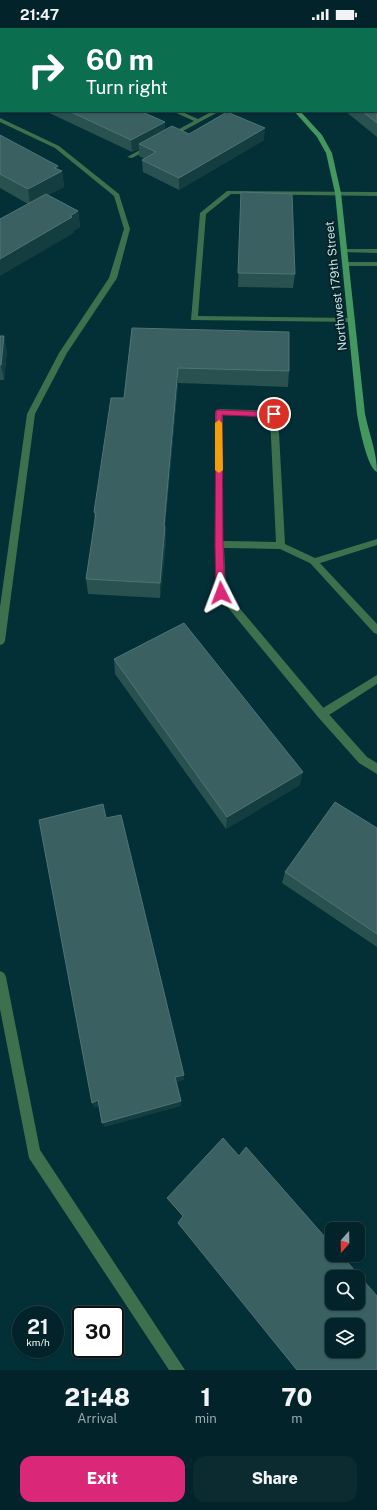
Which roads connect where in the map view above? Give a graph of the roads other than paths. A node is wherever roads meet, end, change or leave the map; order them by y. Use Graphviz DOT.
graph roads {
  1 [pos="177,112"];
  2 [pos="214,112"];
  3 [pos="298,112"];
  4 [pos="0,120"];
  5 [pos="199,121"];
  6 [pos="164,139"];
  7 [pos="157,142"];
  8 [pos="130,157"];
  9 [pos="338,193"];
  10 [pos="377,194"];
  11 [pos="344,251"];
  12 [pos="377,251"];
  13 [pos="345,264"];
  14 [pos="377,264"];
  15 [pos="351,320"];
  16 [pos="377,469"];
  17 [pos="377,542"];
  18 [pos="219,544"];
  19 [pos="281,546"];
  20 [pos="314,562"];
  21 [pos="377,630"];
  22 [pos="0,642"];
  23 [pos="377,680"];
  24 [pos="322,714"];
  25 [pos="377,768"];
  26 [pos="0,977"];
  27 [pos="178,1370"];
  1 -- 5 [label="street"];
  2 -- 5 [label="street"];
  3 -- 9 [label="street, Northwest 179th Street"];
  4 -- 22 [label="street"];
  5 -- 6 [label="street"];
  7 -- 8 [label="street"];
  9 -- 10 [label="street"];
  9 -- 11 [label="street, Northwest 179th Street"];
  9 -- 15 [label="street"];
  11 -- 12 [label="street"];
  11 -- 13 [label="street, Northwest 179th Street"];
  13 -- 14 [label="street"];
  13 -- 15 [label="street, Northwest 179th Street"];
  15 -- 16 [label="street, Northwest 179th Street"];
  17 -- 20 [label="street"];
  18 -- 19 [label="street"];
  18 -- 19 [label="street"];
  18 -- 24 [label="street"];
  19 -- 20 [label="street"];
  20 -- 21 [label="street"];
  23 -- 24 [label="street"];
  24 -- 25 [label="street"];
  26 -- 27 [label="street"];
}
